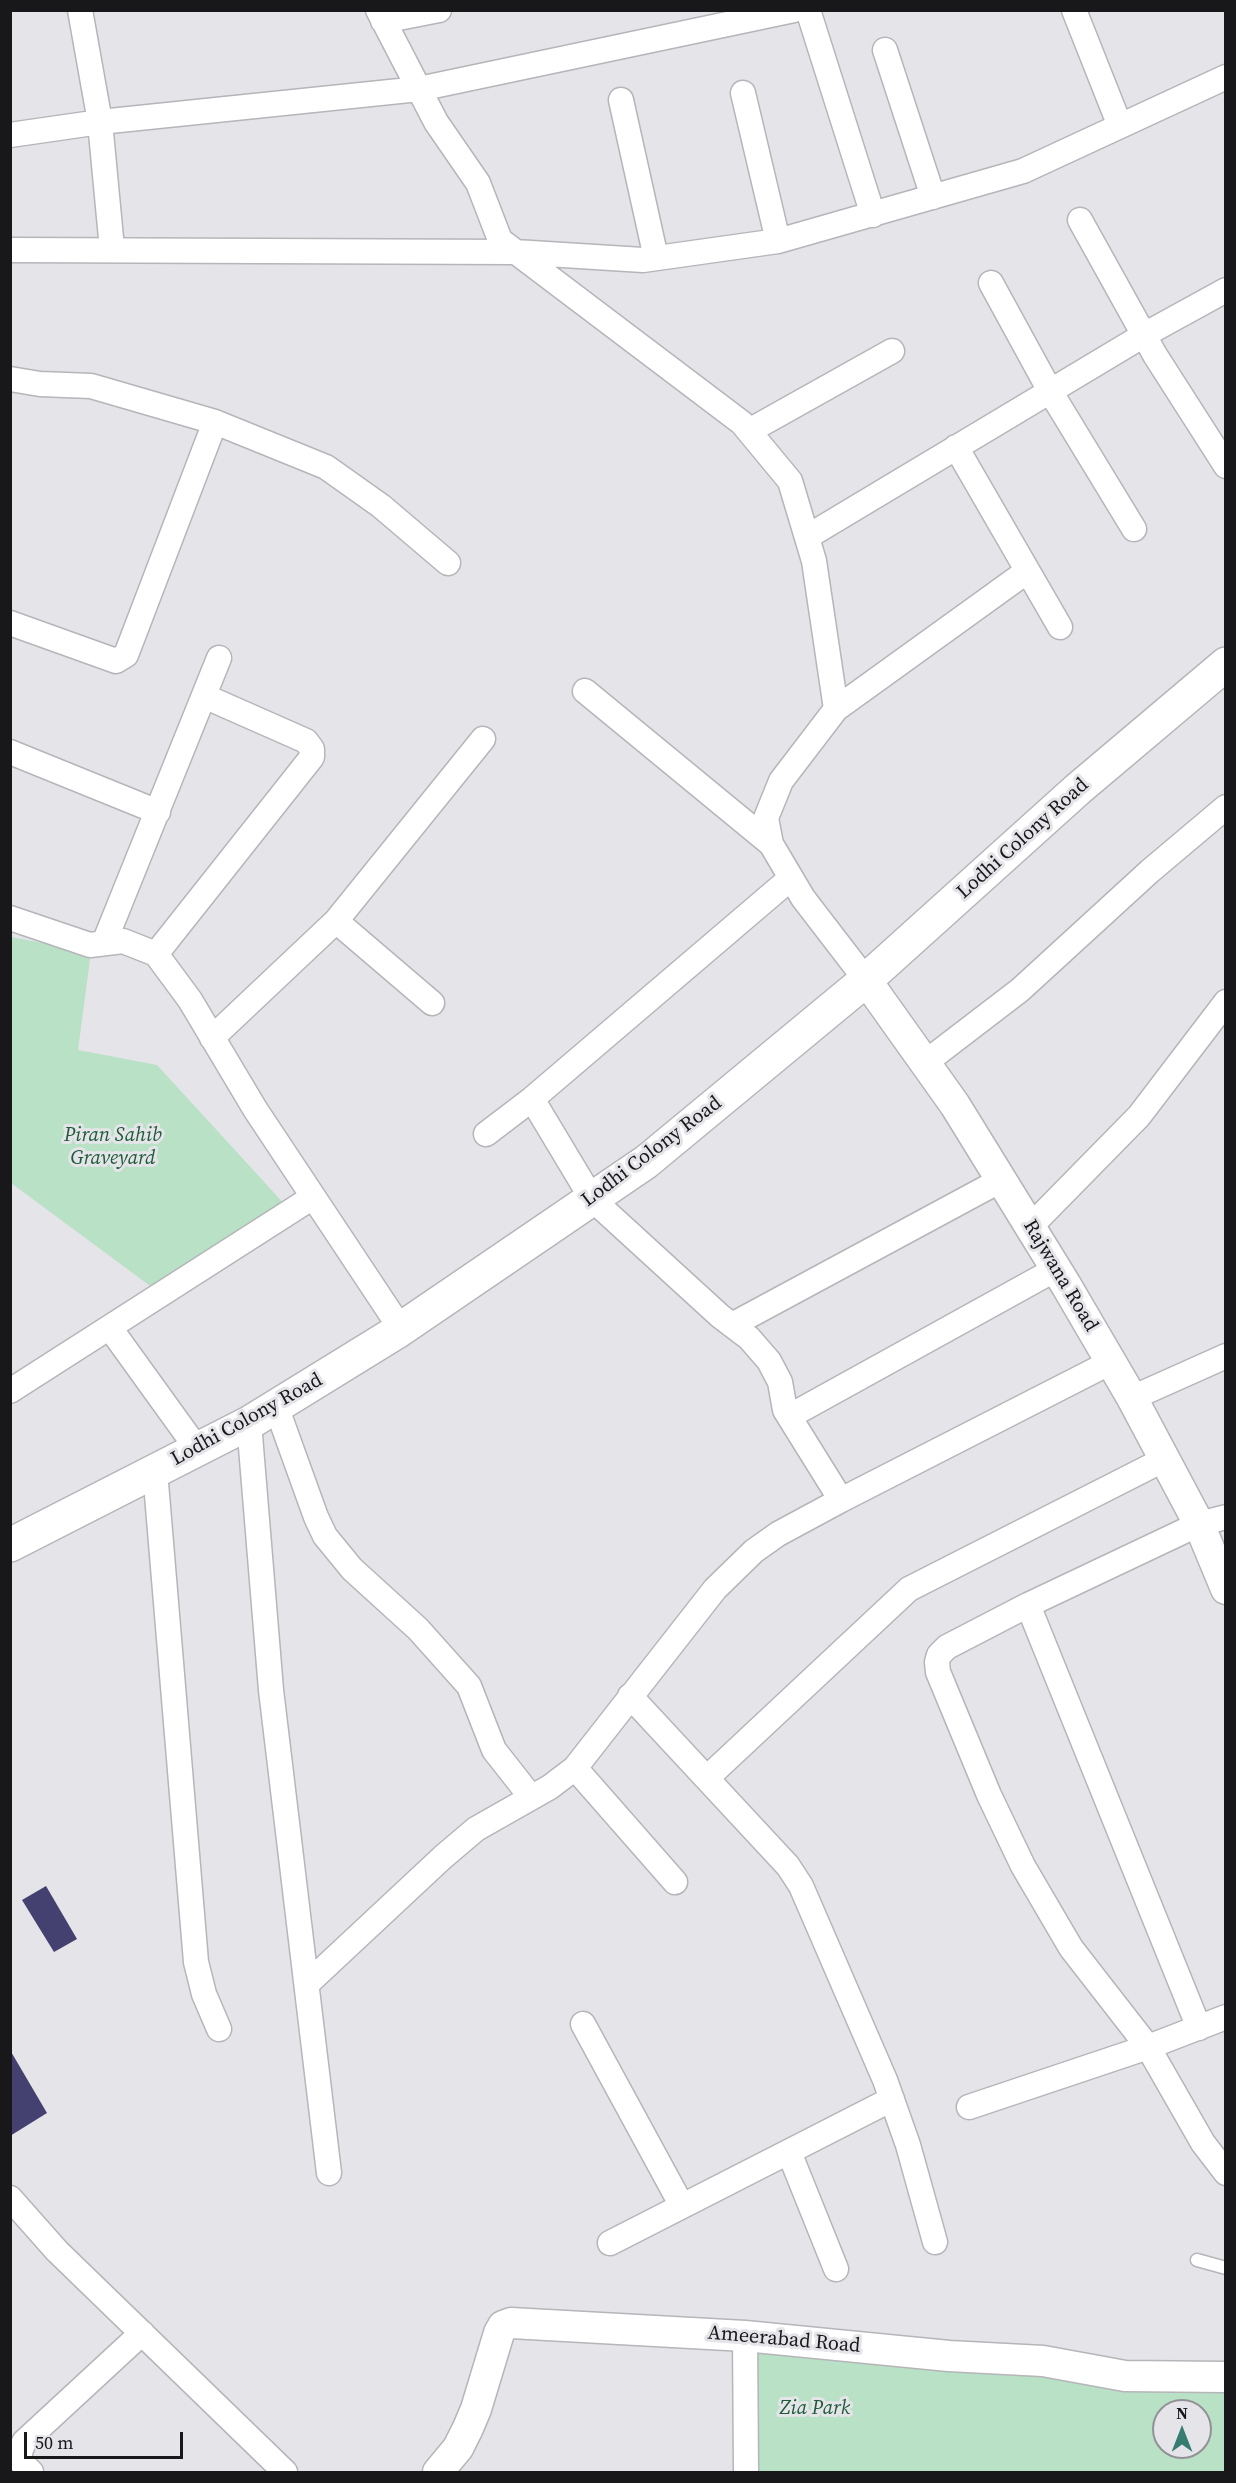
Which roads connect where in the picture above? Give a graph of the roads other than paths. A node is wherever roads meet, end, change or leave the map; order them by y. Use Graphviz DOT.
graph roads {
  1 [pos="80,10"];
  2 [pos="439,10"];
  3 [pos="794,10"];
  4 [pos="808,10"];
  5 [pos="1074,10"];
  6 [pos="381,16"];
  7 [pos="885,50"];
  8 [pos="1226,77"];
  9 [pos="418,90"];
  10 [pos="743,93"];
  11 [pos="621,100"];
  12 [pos="100,122"];
  13 [pos="1120,126"];
  14 [pos="10,135"];
  15 [pos="933,197"];
  16 [pos="873,215"];
  17 [pos="1080,220"];
  18 [pos="778,241"];
  19 [pos="112,249"];
  20 [pos="10,250"];
  21 [pos="515,252"];
  22 [pos="656,258"];
  23 [pos="991,283"];
  24 [pos="1226,290"];
  25 [pos="1144,334"];
  26 [pos="892,351"];
  27 [pos="10,379"];
  28 [pos="1050,391"];
  29 [pos="215,422"];
  30 [pos="749,431"];
  31 [pos="956,447"];
  32 [pos="1226,466"];
  33 [pos="1134,529"];
  34 [pos="807,537"];
  35 [pos="448,563"];
  36 [pos="1026,572"];
  37 [pos="10,623"];
  38 [pos="1060,627"];
  39 [pos="219,658"];
  40 [pos="1222,675"];
  41 [pos="585,691"];
  42 [pos="204,696"];
  43 [pos="836,710"];
  44 [pos="483,739"];
  45 [pos="10,752"];
  46 [pos="1226,807"];
  47 [pos="158,812"];
  48 [pos="771,844"];
  49 [pos="791,878"];
  50 [pos="10,918"];
  51 [pos="336,921"];
  52 [pos="104,943"];
  53 [pos="156,954"];
  54 [pos="866,980"];
  55 [pos="1226,1002"];
  56 [pos="432,1003"];
  57 [pos="212,1038"];
  58 [pos="926,1062"];
  59 [pos="532,1099"];
  60 [pos="486,1134"];
  61 [pos="1001,1180"];
  62 [pos="313,1197"];
  63 [pos="592,1199"];
  64 [pos="1030,1227"];
  65 [pos="1056,1269"];
  66 [pos="732,1325"];
  67 [pos="110,1328"];
  68 [pos="401,1329"];
  69 [pos="1226,1356"];
  70 [pos="1111,1362"];
  71 [pos="14,1383"];
  72 [pos="1132,1398"];
  73 [pos="276,1406"];
  74 [pos="790,1416"];
  75 [pos="249,1423"];
  76 [pos="198,1450"];
  77 [pos="1165,1459"];
  78 [pos="155,1471"];
  79 [pos="841,1500"];
  80 [pos="1212,1520"];
  81 [pos="10,1545"];
  82 [pos="1226,1589"];
  83 [pos="1028,1605"];
  84 [pos="630,1696"];
  85 [pos="575,1768"];
  86 [pos="708,1777"];
  87 [pos="531,1797"];
  88 [pos="675,1882"];
  89 [pos="307,1984"];
  90 [pos="1226,2018"];
  91 [pos="583,2024"];
  92 [pos="1199,2028"];
  93 [pos="219,2030"];
  94 [pos="1149,2047"];
  95 [pos="892,2099"];
  96 [pos="969,2107"];
  97 [pos="789,2152"];
  98 [pos="329,2173"];
  99 [pos="1226,2173"];
  100 [pos="682,2206"];
  101 [pos="14,2208"];
  102 [pos="935,2242"];
  103 [pos="610,2243"];
  104 [pos="1197,2260"];
  105 [pos="1226,2268"];
  106 [pos="836,2269"];
  107 [pos="142,2333"];
  108 [pos="745,2336"];
  109 [pos="1226,2376"];
  110 [pos="31,2472"];
  111 [pos="285,2472"];
  112 [pos="438,2472"];
  113 [pos="746,2472"];
  1 -- 12 [label="street"];
  2 -- 6 [label="street"];
  3 -- 9 [label="street"];
  4 -- 16 [label="street"];
  5 -- 13 [label="street"];
  6 -- 9 [label="street"];
  7 -- 15 [label="street"];
  8 -- 13 [label="street"];
  9 -- 12 [label="street"];
  9 -- 21 [label="street"];
  10 -- 18 [label="street"];
  11 -- 22 [label="street"];
  12 -- 14 [label="street"];
  12 -- 19 [label="street"];
  13 -- 15 [label="street"];
  15 -- 16 [label="street"];
  16 -- 18 [label="street"];
  17 -- 25 [label="street"];
  18 -- 22 [label="street"];
  19 -- 20 [label="street"];
  19 -- 21 [label="street"];
  21 -- 22 [label="street"];
  21 -- 30 [label="street"];
  23 -- 28 [label="street"];
  24 -- 25 [label="street"];
  25 -- 28 [label="street"];
  25 -- 32 [label="street"];
  26 -- 30 [label="street"];
  27 -- 29 [label="street"];
  28 -- 31 [label="street"];
  28 -- 33 [label="street"];
  29 -- 35 [label="street"];
  29 -- 37 [label="street"];
  30 -- 34 [label="street"];
  31 -- 34 [label="street"];
  31 -- 36 [label="street"];
  34 -- 43 [label="street"];
  36 -- 38 [label="street"];
  36 -- 43 [label="street"];
  39 -- 42 [label="street"];
  40 -- 54 [label="main road, Lodhi Colony Road"];
  41 -- 48 [label="street"];
  42 -- 47 [label="street"];
  42 -- 53 [label="street"];
  43 -- 48 [label="street"];
  44 -- 51 [label="street"];
  45 -- 47 [label="street"];
  46 -- 58 [label="street"];
  47 -- 52 [label="street"];
  48 -- 49 [label="street"];
  49 -- 54 [label="street"];
  49 -- 59 [label="street"];
  50 -- 52 [label="street"];
  51 -- 56 [label="street"];
  51 -- 57 [label="street"];
  52 -- 53 [label="street"];
  53 -- 57 [label="street"];
  54 -- 58 [label="street, Rajwana Road"];
  54 -- 63 [label="main road, Lodhi Colony Road"];
  55 -- 64 [label="street"];
  57 -- 62 [label="street"];
  58 -- 61 [label="street, Rajwana Road"];
  59 -- 60 [label="street"];
  59 -- 63 [label="street"];
  61 -- 64 [label="street, Rajwana Road"];
  61 -- 66 [label="street"];
  62 -- 67 [label="street"];
  62 -- 68 [label="street"];
  63 -- 66 [label="street"];
  63 -- 68 [label="main road, Lodhi Colony Road"];
  64 -- 65 [label="street, Rajwana Road"];
  65 -- 70 [label="street, Rajwana Road"];
  65 -- 74 [label="street"];
  66 -- 74 [label="street"];
  67 -- 71 [label="street"];
  67 -- 76 [label="street"];
  68 -- 73 [label="main road, Lodhi Colony Road"];
  69 -- 72 [label="street"];
  70 -- 72 [label="street, Rajwana Road"];
  70 -- 79 [label="street"];
  72 -- 77 [label="street, Rajwana Road"];
  73 -- 75 [label="main road, Lodhi Colony Road"];
  73 -- 87 [label="street"];
  74 -- 79 [label="street"];
  75 -- 76 [label="main road, Lodhi Colony Road"];
  75 -- 89 [label="street"];
  76 -- 78 [label="main road, Lodhi Colony Road"];
  77 -- 80 [label="street, Rajwana Road"];
  77 -- 86 [label="street"];
  78 -- 81 [label="main road, Lodhi Colony Road"];
  78 -- 93 [label="street"];
  79 -- 84 [label="street"];
  80 -- 82 [label="street, Rajwana Road"];
  80 -- 83 [label="street"];
  83 -- 92 [label="street"];
  83 -- 94 [label="street"];
  84 -- 85 [label="street"];
  84 -- 86 [label="street"];
  85 -- 87 [label="street"];
  85 -- 88 [label="street"];
  86 -- 95 [label="street"];
  87 -- 89 [label="street"];
  89 -- 98 [label="street"];
  90 -- 92 [label="street"];
  91 -- 100 [label="street"];
  92 -- 94 [label="street"];
  94 -- 96 [label="street"];
  94 -- 99 [label="street"];
  95 -- 97 [label="street"];
  95 -- 102 [label="street"];
  97 -- 100 [label="street"];
  97 -- 106 [label="street"];
  100 -- 103 [label="street"];
  101 -- 107 [label="street"];
  104 -- 105 [label="lane"];
  107 -- 110 [label="street"];
  107 -- 111 [label="street"];
  108 -- 109 [label="street, Ameerabad Road"];
  108 -- 112 [label="street, Ameerabad Road"];
  108 -- 113 [label="street"];
}
